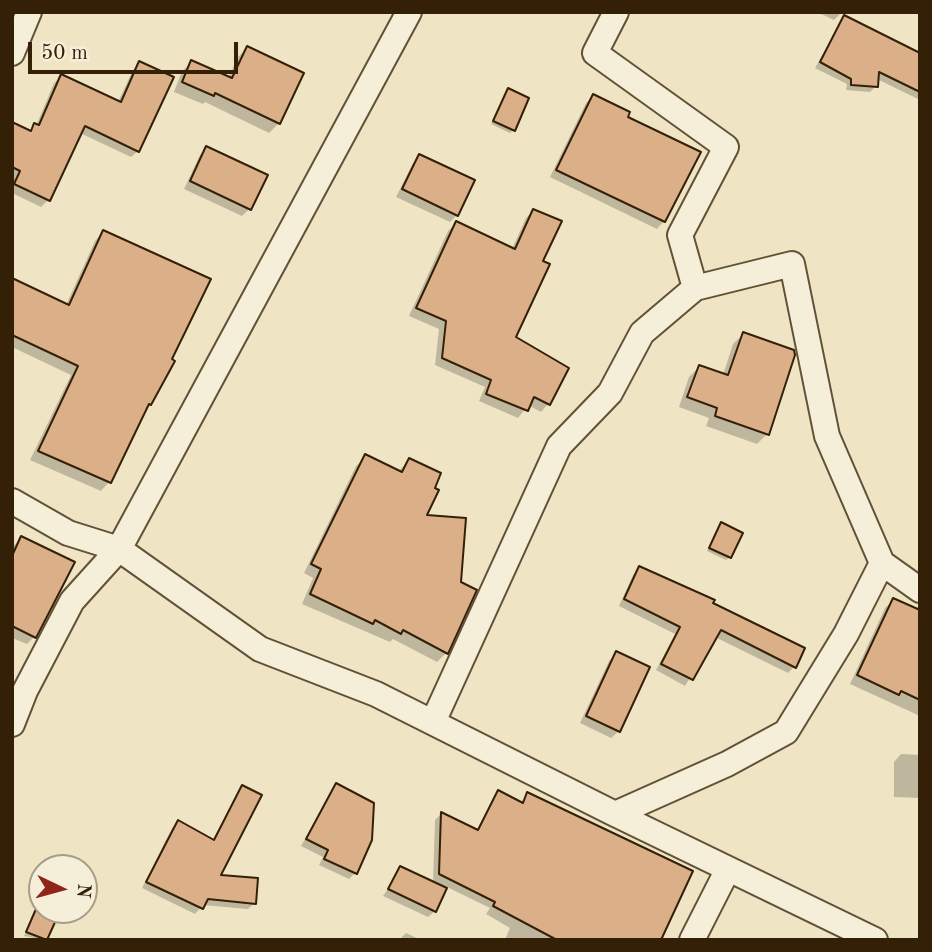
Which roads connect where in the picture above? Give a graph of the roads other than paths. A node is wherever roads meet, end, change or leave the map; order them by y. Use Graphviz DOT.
graph roads {
  1 [pos="29,12"];
  2 [pos="409,12"];
  3 [pos="616,12"];
  4 [pos="12,53"];
  5 [pos="695,288"];
  6 [pos="12,501"];
  7 [pos="119,549"];
  8 [pos="883,563"];
  9 [pos="920,590"];
  10 [pos="433,722"];
  11 [pos="12,724"];
  12 [pos="615,814"];
  13 [pos="727,871"];
  14 [pos="692,940"];
  15 [pos="875,940"];
  1 -- 4 [label="street"];
  2 -- 7 [label="street"];
  3 -- 5 [label="street"];
  5 -- 8 [label="street"];
  5 -- 10 [label="street"];
  6 -- 7 [label="street"];
  7 -- 10 [label="street"];
  7 -- 11 [label="street"];
  8 -- 9 [label="street"];
  8 -- 12 [label="street"];
  10 -- 12 [label="street"];
  12 -- 13 [label="street"];
  13 -- 14 [label="street"];
  13 -- 15 [label="street"];
}
